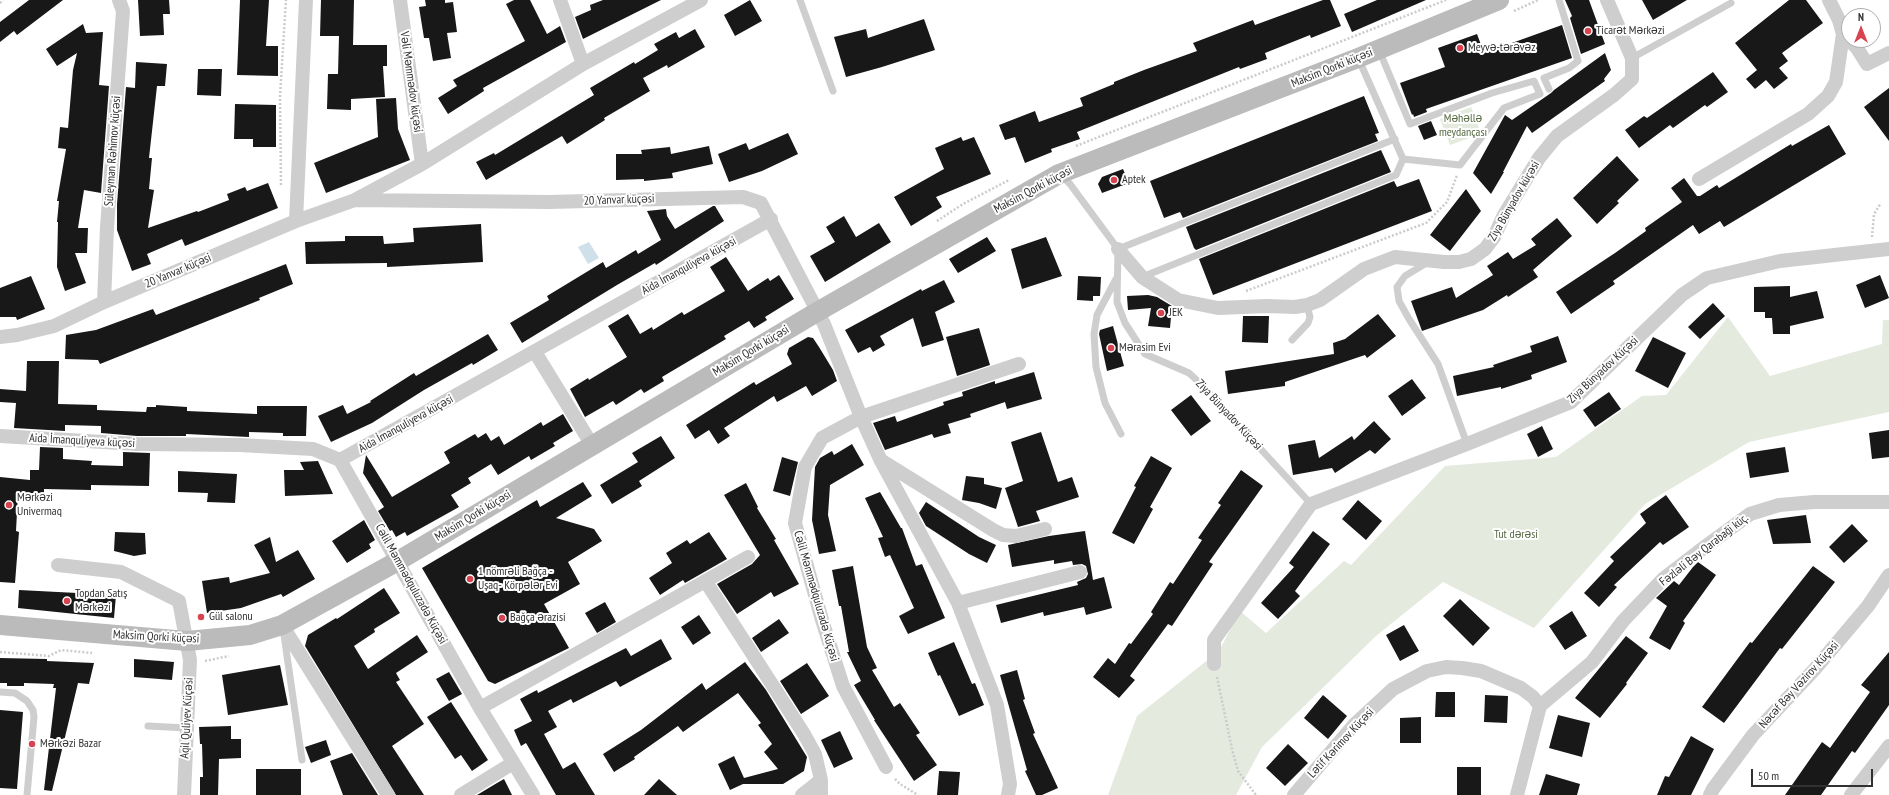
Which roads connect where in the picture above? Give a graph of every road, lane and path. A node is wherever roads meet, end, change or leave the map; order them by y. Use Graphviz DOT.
graph roads {
  1 [pos="3,0"];
  2 [pos="119,0"];
  3 [pos="286,0"];
  4 [pos="306,0"];
  5 [pos="400,0"];
  6 [pos="560,0"];
  7 [pos="701,0"];
  8 [pos="800,0"];
  9 [pos="1499,0"];
  10 [pos="1559,0"];
  11 [pos="1607,0"];
  12 [pos="1829,0"];
  13 [pos="0,2"];
  14 [pos="1731,3"];
  15 [pos="1841,25"];
  16 [pos="1841,48"];
  17 [pos="1857,48"];
  18 [pos="1379,49"];
  19 [pos="1889,53"];
  20 [pos="1358,58"];
  21 [pos="1632,58"];
  22 [pos="583,64"];
  23 [pos="1549,90"];
  24 [pos="833,91"];
  25 [pos="1395,139"];
  26 [pos="1403,159"];
  27 [pos="422,164"];
  28 [pos="1460,165"];
  29 [pos="1059,174"];
  30 [pos="1699,180"];
  31 [pos="281,190"];
  32 [pos="355,200"];
  33 [pos="1881,203"];
  34 [pos="770,220"];
  35 [pos="296,221"];
  36 [pos="1118,249"];
  37 [pos="1889,249"];
  38 [pos="1871,251"];
  39 [pos="1431,260"];
  40 [pos="1117,277"];
  41 [pos="1142,277"];
  42 [pos="1243,292"];
  43 [pos="104,302"];
  44 [pos="1307,305"];
  45 [pos="817,312"];
  46 [pos="0,337"];
  47 [pos="1292,340"];
  48 [pos="535,352"];
  49 [pos="1019,364"];
  50 [pos="861,417"];
  51 [pos="1121,434"];
  52 [pos="0,436"];
  53 [pos="1467,444"];
  54 [pos="592,445"];
  55 [pos="340,460"];
  56 [pos="881,461"];
  57 [pos="1889,502"];
  58 [pos="1312,504"];
  59 [pos="1045,529"];
  60 [pos="748,558"];
  61 [pos="398,561"];
  62 [pos="58,565"];
  63 [pos="1080,572"];
  64 [pos="1889,575"];
  65 [pos="706,582"];
  66 [pos="958,603"];
  67 [pos="0,625"];
  68 [pos="282,625"];
  69 [pos="187,641"];
  70 [pos="1214,664"];
  71 [pos="0,692"];
  72 [pos="1540,706"];
  73 [pos="480,708"];
  74 [pos="148,726"];
  75 [pos="187,728"];
  76 [pos="1889,746"];
  77 [pos="302,760"];
  78 [pos="513,763"];
  79 [pos="886,767"];
  80 [pos="821,780"];
  81 [pos="26,795"];
  82 [pos="184,795"];
  83 [pos="388,795"];
  84 [pos="461,795"];
  85 [pos="532,795"];
  86 [pos="802,795"];
  87 [pos="820,795"];
  88 [pos="918,795"];
  89 [pos="1008,795"];
  90 [pos="1256,795"];
  91 [pos="1294,795"];
  92 [pos="1517,795"];
  93 [pos="1710,795"];
  94 [pos="1851,795"];
  1 -- 13 [label="path"];
  2 -- 43 [label="street, Süleyman Rəhimov küçəsi"];
  3 -- 31 [label="path"];
  4 -- 35 [label="street"];
  5 -- 27 [label="street, Vəli Məmmədov küçəsi"];
  6 -- 22 [label="street"];
  7 -- 22 [label="street, 20 Yanvar küçəsi"];
  8 -- 24 [label="lane"];
  9 -- 18 [label="main road, Maksim Qorki küçəsi"];
  10 -- 23 [label="lane"];
  11 -- 21 [label="street"];
  12 -- 15 [label="street"];
  14 -- 21 [label="lane"];
  16 -- 30 [label="street"];
  17 -- 19 [label="street"];
  18 -- 20 [label="main road, Maksim Qorki küçəsi"];
  18 -- 28 [label="lane"];
  20 -- 25 [label="lane"];
  20 -- 29 [label="main road, Maksim Qorki küçəsi"];
  21 -- 39 [label="street, Ziya Bünyadov küçəsi"];
  22 -- 27 [label="street, 20 Yanvar küçəsi"];
  25 -- 26 [label="lane"];
  25 -- 36 [label="lane"];
  26 -- 28 [label="lane"];
  26 -- 41 [label="lane"];
  27 -- 32 [label="street, 20 Yanvar küçəsi"];
  28 -- 42 [label="path"];
  29 -- 36 [label="lane"];
  29 -- 45 [label="main road, Maksim Qorki küçəsi"];
  32 -- 34 [label="street, 20 Yanvar küçəsi"];
  32 -- 35 [label="street, 20 Yanvar küçəsi"];
  33 -- 38 [label="path"];
  34 -- 45 [label="street, 20 Yanvar küçəsi"];
  34 -- 48 [label="street, Aida İmanquliyeva küçəsi"];
  35 -- 43 [label="street, 20 Yanvar küçəsi"];
  36 -- 40 [label="lane, Ziya Bünyadov Küçəsi"];
  36 -- 41 [label="street, Ziya Bünyadov küçəsi"];
  37 -- 38 [label="street, Ziya Bünyadov Küçəsi"];
  38 -- 53 [label="street, Ziya Bünyadov Küçəsi"];
  39 -- 44 [label="street, Ziya Bünyadov küçəsi"];
  39 -- 53 [label="lane"];
  40 -- 51 [label="lane"];
  40 -- 58 [label="lane, Ziya Bünyadov Küçəsi"];
  41 -- 44 [label="street, Ziya Bünyadov küçəsi"];
  43 -- 46 [label="street, 20 Yanvar küçəsi"];
  44 -- 47 [label="lane"];
  45 -- 50 [label="street"];
  45 -- 54 [label="main road, Maksim Qorki küçəsi"];
  48 -- 54 [label="street"];
  48 -- 55 [label="street, Aida İmanquliyeva küçəsi"];
  49 -- 50 [label="street, Cəlil Məmmədquluzadə Küçəsi"];
  50 -- 56 [label="street"];
  50 -- 79 [label="street, Cəlil Məmmədquluzadə Küçəsi"];
  52 -- 55 [label="street, Aida İmanquliyeva küçəsi"];
  53 -- 58 [label="street, Ziya Bünyadov Küçəsi"];
  54 -- 61 [label="main road, Maksim Qorki küçəsi"];
  55 -- 61 [label="street, Cəlil Məmmədquluzadə Küçəsi"];
  56 -- 59 [label="street"];
  56 -- 66 [label="street"];
  57 -- 72 [label="street, Fəzləli Bəy Qarabaği küç."];
  58 -- 70 [label="street"];
  60 -- 65 [label="street"];
  61 -- 68 [label="main road, Maksim Qorki küçəsi"];
  61 -- 73 [label="street, Cəlil Məmmədquluzadə Küçəsi"];
  62 -- 69 [label="street, Aqil Quliyev Küçəsi"];
  63 -- 66 [label="street"];
  64 -- 93 [label="street, Nəcəf Bəy Vəzirov Küçəsi"];
  65 -- 73 [label="street"];
  65 -- 80 [label="street"];
  66 -- 89 [label="street"];
  67 -- 69 [label="main road, Maksim Qorki küçəsi"];
  68 -- 69 [label="main road, Maksim Qorki küçəsi"];
  68 -- 77 [label="lane"];
  68 -- 83 [label="street"];
  69 -- 75 [label="street, Aqil Quliyev Küçəsi"];
  70 -- 90 [label="path"];
  71 -- 81 [label="lane"];
  72 -- 91 [label="street, Lətif Kərimov Küçəsi"];
  72 -- 92 [label="street"];
  73 -- 78 [label="street, Cəlil Məmmədquluzadə Küçəsi"];
  74 -- 75 [label="lane"];
  75 -- 82 [label="street, Aqil Quliyev Küçəsi"];
  76 -- 94 [label="street"];
  78 -- 84 [label="street"];
  78 -- 85 [label="street, Cəlil Məmmədquluzadə Küçəsi"];
  79 -- 88 [label="path"];
  80 -- 86 [label="street"];
  80 -- 87 [label="street"];
}
